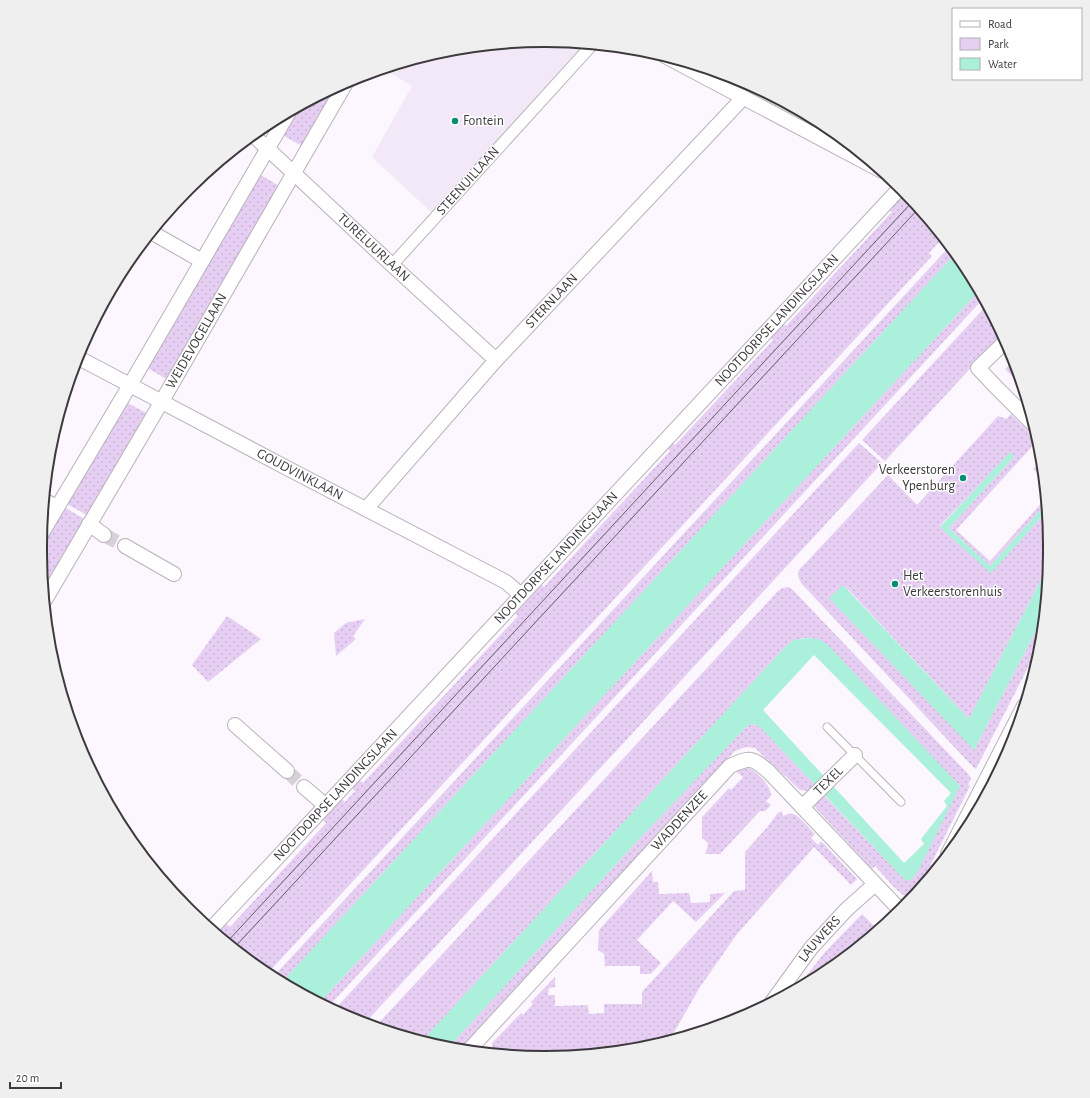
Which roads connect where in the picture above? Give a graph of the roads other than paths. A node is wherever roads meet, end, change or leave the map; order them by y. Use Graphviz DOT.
graph roads {
  1 [pos="588,49"];
  2 [pos="687,68"];
  3 [pos="342,91"];
  4 [pos="743,98"];
  5 [pos="283,122"];
  6 [pos="257,139"];
  7 [pos="268,148"];
  8 [pos="858,158"];
  9 [pos="294,174"];
  10 [pos="896,192"];
  11 [pos="156,235"];
  12 [pos="202,262"];
  13 [pos="392,265"];
  14 [pos="1001,346"];
  15 [pos="83,360"];
  16 [pos="496,360"];
  17 [pos="130,385"];
  18 [pos="162,401"];
  19 [pos="1026,417"];
  20 [pos="51,504"];
  21 [pos="366,509"];
  22 [pos="48,514"];
  23 [pos="89,524"];
  24 [pos="104,535"];
  25 [pos="125,546"];
  26 [pos="174,574"];
  27 [pos="49,594"];
  28 [pos="521,594"];
  29 [pos="235,725"];
  30 [pos="827,727"];
  31 [pos="1007,740"];
  32 [pos="855,755"];
  33 [pos="287,771"];
  34 [pos="304,787"];
  35 [pos="901,802"];
  36 [pos="326,806"];
  37 [pos="802,807"];
  38 [pos="968,816"];
  39 [pos="875,884"];
  40 [pos="896,906"];
  41 [pos="215,925"];
  42 [pos="779,992"];
  43 [pos="472,1046"];
  1 -- 13 [label="street, STEENUILLAAN"];
  2 -- 4 [label="street"];
  3 -- 9 [label="street, WEIDEVOGELLAAN"];
  4 -- 8 [label="street"];
  4 -- 16 [label="street, STERNLAAN"];
  5 -- 7 [label="street"];
  6 -- 7 [label="street, TURELUURLAAN"];
  7 -- 9 [label="street, TURELUURLAAN"];
  7 -- 12 [label="street"];
  9 -- 13 [label="street, TURELUURLAAN"];
  9 -- 18 [label="street, WEIDEVOGELLAAN"];
  10 -- 28 [label="street, NOOTDORPSE LANDINGSLAAN"];
  11 -- 12 [label="street"];
  12 -- 17 [label="street"];
  13 -- 16 [label="street, TURELUURLAAN"];
  14 -- 19 [label="street"];
  15 -- 17 [label="street, GOUDVINKLAAN"];
  16 -- 21 [label="street, STERNLAAN"];
  17 -- 18 [label="street, GOUDVINKLAAN"];
  17 -- 20 [label="street"];
  18 -- 21 [label="street, GOUDVINKLAAN"];
  18 -- 23 [label="street, WEIDEVOGELLAAN"];
  20 -- 22 [label="street"];
  21 -- 28 [label="street, GOUDVINKLAAN"];
  23 -- 24 [label="street"];
  23 -- 27 [label="street, WEIDEVOGELLAAN"];
  25 -- 26 [label="street"];
  28 -- 36 [label="street, NOOTDORPSE LANDINGSLAAN"];
  29 -- 33 [label="street"];
  30 -- 32 [label="lane, TEXEL"];
  31 -- 38 [label="street"];
  32 -- 35 [label="lane, TEXEL"];
  32 -- 37 [label="street, TEXEL"];
  34 -- 36 [label="street"];
  36 -- 41 [label="street, NOOTDORPSE LANDINGSLAAN"];
  37 -- 39 [label="street, WADDENZEE"];
  37 -- 43 [label="street, WADDENZEE"];
  39 -- 40 [label="street, WADDENZEE"];
  39 -- 42 [label="street, LAUWERS"];
}
